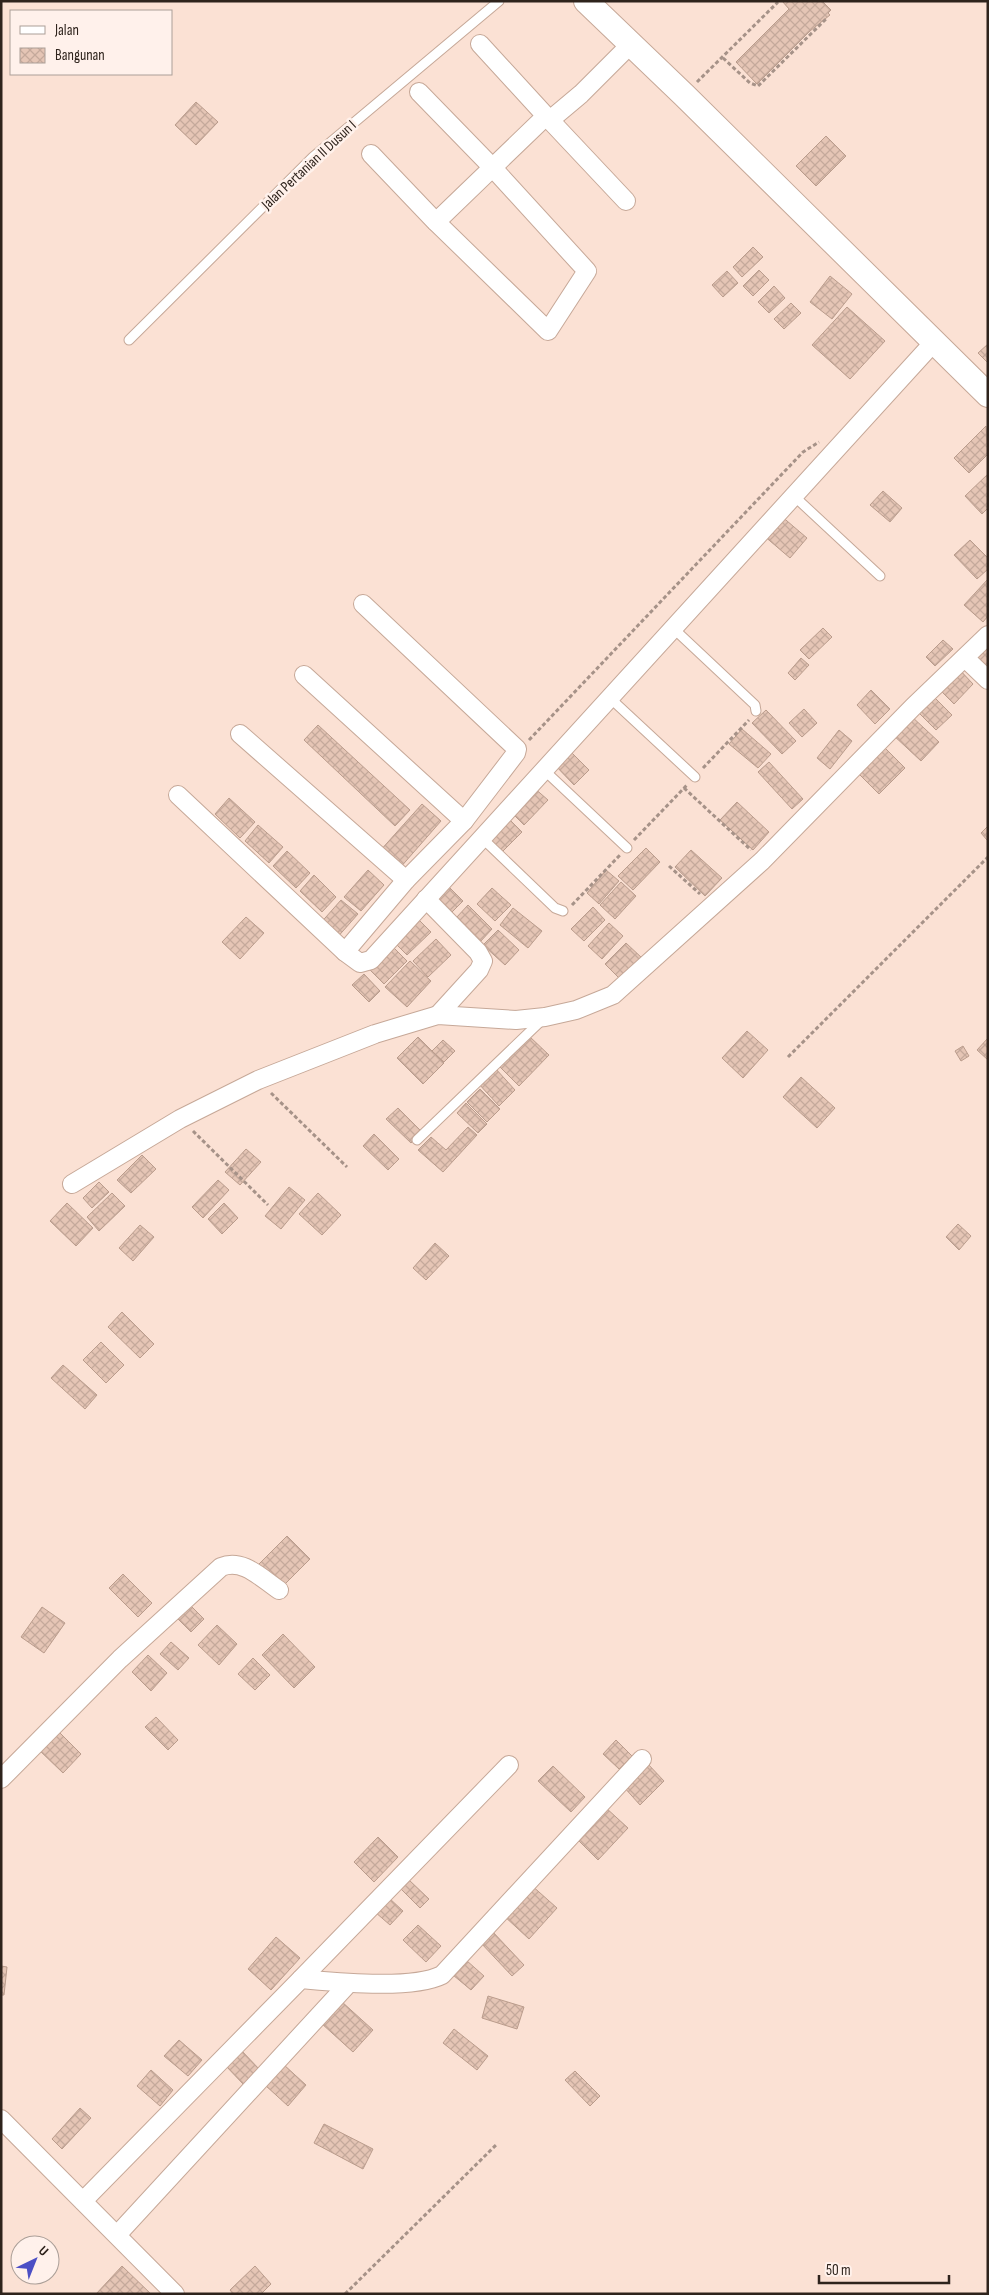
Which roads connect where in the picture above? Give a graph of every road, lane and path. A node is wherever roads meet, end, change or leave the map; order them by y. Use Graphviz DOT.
graph roads {
  1 [pos="499,1"];
  2 [pos="586,1"];
  3 [pos="778,2"];
  4 [pos="827,18"];
  5 [pos="480,44"];
  6 [pos="631,44"];
  7 [pos="722,58"];
  8 [pos="419,92"];
  9 [pos="684,95"];
  10 [pos="548,118"];
  11 [pos="371,154"];
  12 [pos="492,167"];
  13 [pos="626,200"];
  14 [pos="436,222"];
  15 [pos="129,340"];
  16 [pos="934,342"];
  17 [pos="988,395"];
  18 [pos="851,434"];
  19 [pos="794,496"];
  20 [pos="880,576"];
  21 [pos="363,604"];
  22 [pos="674,628"];
  23 [pos="988,635"];
  24 [pos="964,658"];
  25 [pos="304,675"];
  26 [pos="988,680"];
  27 [pos="610,698"];
  28 [pos="756,711"];
  29 [pos="240,734"];
  30 [pos="516,753"];
  31 [pos="544,770"];
  32 [pos="695,777"];
  33 [pos="684,788"];
  34 [pos="178,795"];
  35 [pos="464,821"];
  36 [pos="482,838"];
  37 [pos="627,848"];
  38 [pos="988,857"];
  39 [pos="762,861"];
  40 [pos="669,866"];
  41 [pos="406,880"];
  42 [pos="426,899"];
  43 [pos="714,906"];
  44 [pos="563,910"];
  45 [pos="345,952"];
  46 [pos="438,1015"];
  47 [pos="545,1017"];
  48 [pos="788,1057"];
  49 [pos="258,1080"];
  50 [pos="180,1119"];
  51 [pos="416,1140"];
  52 [pos="347,1167"];
  53 [pos="72,1184"];
  54 [pos="268,1205"];
  55 [pos="279,1590"];
  56 [pos="642,1759"];
  57 [pos="509,1765"];
  58 [pos="1,1779"];
  59 [pos="301,1979"];
  60 [pos="349,1983"];
  61 [pos="1,2119"];
  62 [pos="496,2145"];
  63 [pos="83,2201"];
  64 [pos="117,2235"];
  65 [pos="175,2294"];
  66 [pos="345,2294"];
  1 -- 15 [label="lane, Jalan Pertanian II Dusun I"];
  2 -- 6 [label="main road"];
  3 -- 7 [label="path"];
  4 -- 7 [label="path"];
  5 -- 10 [label="street"];
  6 -- 9 [label="main road"];
  6 -- 10 [label="street"];
  7 -- 9 [label="path"];
  8 -- 12 [label="street"];
  9 -- 16 [label="main road"];
  10 -- 12 [label="street"];
  10 -- 13 [label="street"];
  11 -- 14 [label="street"];
  12 -- 14 [label="street"];
  12 -- 14 [label="street"];
  16 -- 17 [label="main road"];
  16 -- 18 [label="street"];
  18 -- 19 [label="street"];
  18 -- 30 [label="path"];
  19 -- 20 [label="lane"];
  19 -- 22 [label="street"];
  21 -- 30 [label="street"];
  22 -- 27 [label="street"];
  22 -- 28 [label="lane"];
  23 -- 24 [label="street"];
  24 -- 26 [label="street"];
  24 -- 39 [label="street"];
  25 -- 35 [label="street"];
  27 -- 31 [label="street"];
  27 -- 32 [label="lane"];
  28 -- 32 [label="path"];
  29 -- 41 [label="street"];
  30 -- 35 [label="street"];
  31 -- 36 [label="street"];
  31 -- 37 [label="lane"];
  32 -- 33 [label="path"];
  33 -- 37 [label="path"];
  33 -- 39 [label="path"];
  34 -- 45 [label="street"];
  35 -- 41 [label="street"];
  36 -- 42 [label="street"];
  36 -- 44 [label="lane"];
  37 -- 44 [label="path"];
  38 -- 48 [label="path"];
  39 -- 43 [label="street"];
  40 -- 43 [label="path"];
  41 -- 45 [label="street"];
  42 -- 45 [label="street"];
  42 -- 46 [label="street"];
  43 -- 47 [label="street"];
  46 -- 47 [label="street"];
  46 -- 49 [label="street"];
  47 -- 51 [label="lane"];
  49 -- 50 [label="street"];
  49 -- 52 [label="path"];
  50 -- 53 [label="street"];
  50 -- 54 [label="path"];
  55 -- 58 [label="street"];
  56 -- 60 [label="street"];
  57 -- 59 [label="street"];
  59 -- 60 [label="street"];
  59 -- 63 [label="street"];
  60 -- 64 [label="street"];
  61 -- 63 [label="street"];
  62 -- 66 [label="path"];
  63 -- 64 [label="street"];
  64 -- 65 [label="street"];
}
